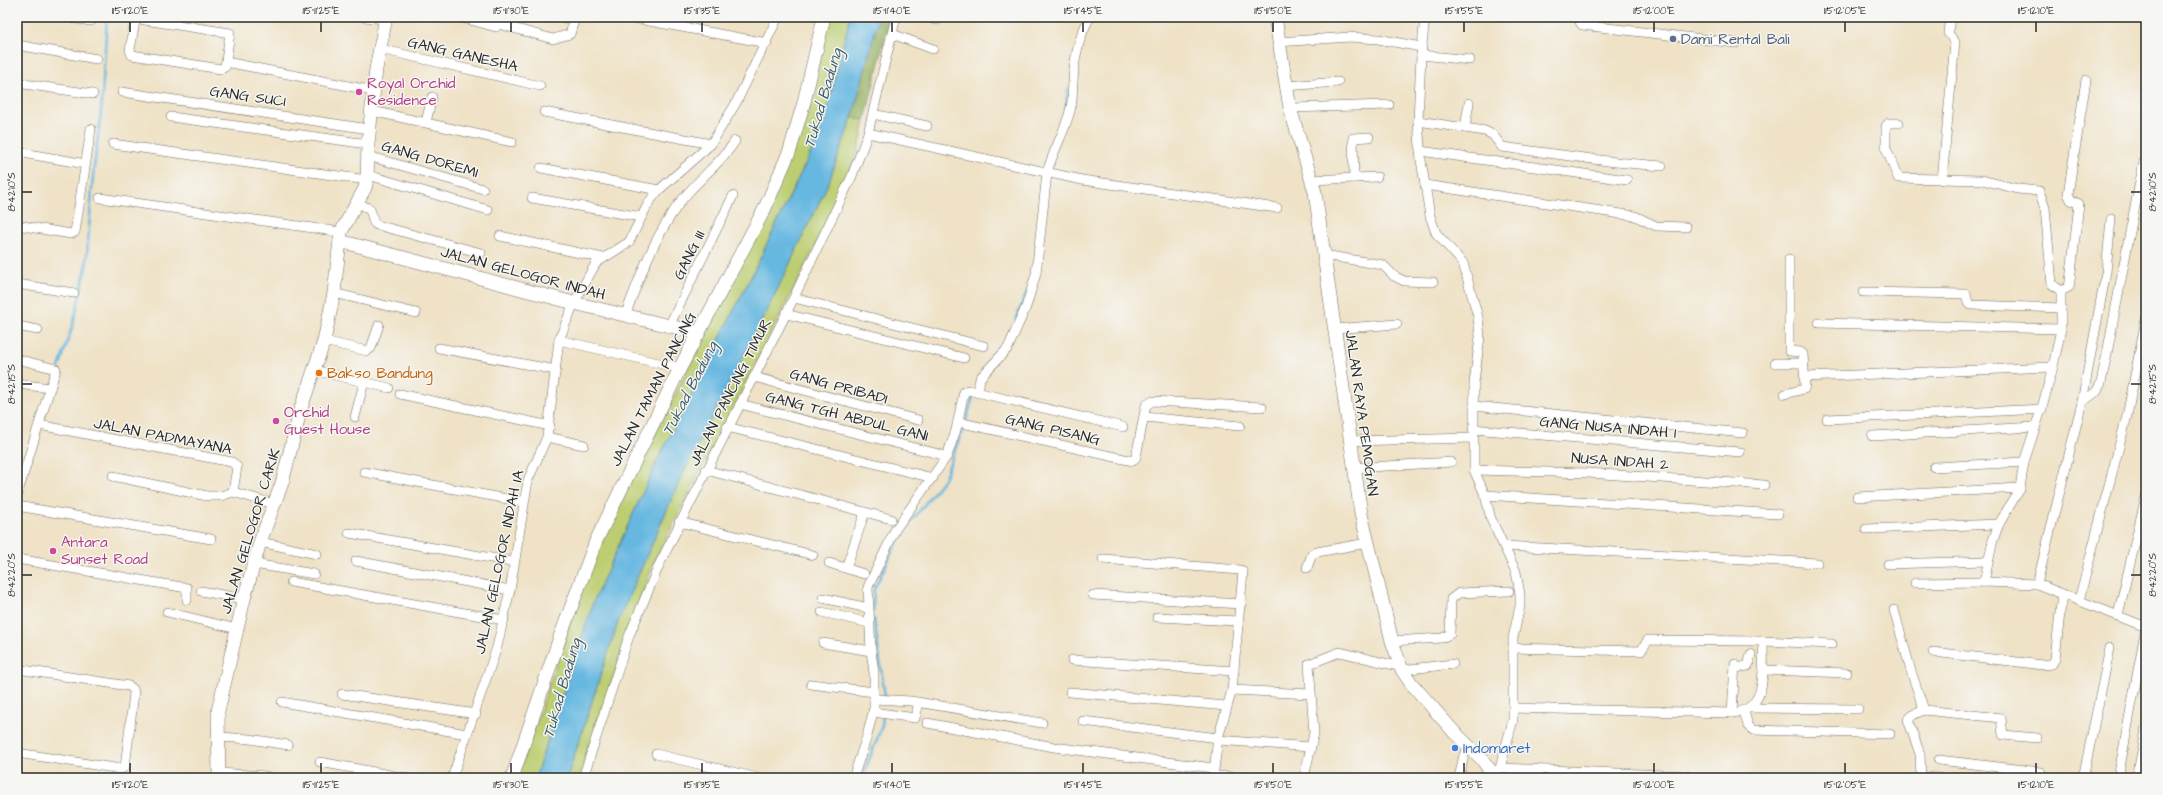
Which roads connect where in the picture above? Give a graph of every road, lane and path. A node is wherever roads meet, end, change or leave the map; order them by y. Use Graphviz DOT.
graph roads {
  1 [pos="64,17"];
  2 [pos="364,17"];
  3 [pos="459,17"];
  4 [pos="489,17"];
  5 [pos="563,17"];
  6 [pos="628,17"];
  7 [pos="778,17"];
  8 [pos="824,17"];
  9 [pos="896,17"];
  10 [pos="927,17"];
  11 [pos="1090,17"];
  12 [pos="1275,17"];
  13 [pos="1425,17"];
  14 [pos="1580,17"];
  15 [pos="1950,17"];
  16 [pos="386,18"];
  17 [pos="937,20"];
  18 [pos="90,21"];
  19 [pos="892,34"];
  20 [pos="548,42"];
  21 [pos="1278,42"];
  22 [pos="767,43"];
  23 [pos="1736,43"];
  24 [pos="17,45"];
  25 [pos="380,49"];
  26 [pos="934,49"];
  27 [pos="1418,49"];
  28 [pos="97,59"];
  29 [pos="1470,60"];
  30 [pos="226,62"];
  31 [pos="2086,80"];
  32 [pos="1338,82"];
  33 [pos="17,83"];
  34 [pos="540,86"];
  35 [pos="1286,86"];
  36 [pos="374,91"];
  37 [pos="122,92"];
  38 [pos="93,94"];
  39 [pos="432,97"];
  40 [pos="1469,103"];
  41 [pos="1389,105"];
  42 [pos="1290,108"];
  43 [pos="372,111"];
  44 [pos="544,112"];
  45 [pos="873,114"];
  46 [pos="171,117"];
  47 [pos="1418,121"];
  48 [pos="426,122"];
  49 [pos="1899,123"];
  50 [pos="927,126"];
  51 [pos="1465,128"];
  52 [pos="369,129"];
  53 [pos="91,130"];
  54 [pos="868,134"];
  55 [pos="1369,137"];
  56 [pos="735,141"];
  57 [pos="512,142"];
  58 [pos="113,144"];
  59 [pos="711,144"];
  60 [pos="368,150"];
  61 [pos="1420,151"];
  62 [pos="17,152"];
  63 [pos="2146,153"];
  64 [pos="86,164"];
  65 [pos="1662,166"];
  66 [pos="541,168"];
  67 [pos="1044,172"];
  68 [pos="367,177"];
  69 [pos="1377,177"];
  70 [pos="1354,178"];
  71 [pos="1311,180"];
  72 [pos="1627,180"];
  73 [pos="1942,180"];
  74 [pos="1425,186"];
  75 [pos="483,189"];
  76 [pos="659,190"];
  77 [pos="734,196"];
  78 [pos="100,198"];
  79 [pos="532,198"];
  80 [pos="358,203"];
  81 [pos="1277,208"];
  82 [pos="488,210"];
  83 [pos="641,217"];
  84 [pos="2111,219"];
  85 [pos="17,225"];
  86 [pos="1686,227"];
  87 [pos="340,236"];
  88 [pos="500,236"];
  89 [pos="481,253"];
  90 [pos="1324,255"];
  91 [pos="603,258"];
  92 [pos="1789,259"];
  93 [pos="1433,282"];
  94 [pos="17,284"];
  95 [pos="2060,291"];
  96 [pos="1863,292"];
  97 [pos="74,293"];
  98 [pos="334,293"];
  99 [pos="794,298"];
  100 [pos="574,303"];
  101 [pos="2060,308"];
  102 [pos="416,313"];
  103 [pos="786,314"];
  104 [pos="625,316"];
  105 [pos="2146,319"];
  106 [pos="1819,323"];
  107 [pos="1397,324"];
  108 [pos="379,325"];
  109 [pos="17,326"];
  110 [pos="669,326"];
  111 [pos="1334,329"];
  112 [pos="2061,329"];
  113 [pos="38,330"];
  114 [pos="699,333"];
  115 [pos="559,340"];
  116 [pos="324,341"];
  117 [pos="984,346"];
  118 [pos="439,348"];
  119 [pos="964,358"];
  120 [pos="17,359"];
  121 [pos="1775,363"];
  122 [pos="1804,363"];
  123 [pos="2053,367"];
  124 [pos="680,368"];
  125 [pos="314,370"];
  126 [pos="556,370"];
  127 [pos="1805,376"];
  128 [pos="754,377"];
  129 [pos="364,382"];
  130 [pos="17,384"];
  131 [pos="50,388"];
  132 [pos="389,388"];
  133 [pos="974,392"];
  134 [pos="400,394"];
  135 [pos="1785,394"];
  136 [pos="2082,402"];
  137 [pos="740,404"];
  138 [pos="1474,406"];
  139 [pos="1262,407"];
  140 [pos="2042,409"];
  141 [pos="355,417"];
  142 [pos="1144,417"];
  143 [pos="1827,419"];
  144 [pos="918,420"];
  145 [pos="962,423"];
  146 [pos="39,426"];
  147 [pos="550,426"];
  148 [pos="1240,426"];
  149 [pos="727,427"];
  150 [pos="1123,427"];
  151 [pos="2035,427"];
  152 [pos="1473,429"];
  153 [pos="1743,433"];
  154 [pos="1872,436"];
  155 [pos="547,437"];
  156 [pos="1469,438"];
  157 [pos="1349,441"];
  158 [pos="584,444"];
  159 [pos="1740,452"];
  160 [pos="947,456"];
  161 [pos="1451,462"];
  162 [pos="2024,462"];
  163 [pos="1934,467"];
  164 [pos="1353,468"];
  165 [pos="706,470"];
  166 [pos="1474,470"];
  167 [pos="364,472"];
  168 [pos="113,476"];
  169 [pos="933,478"];
  170 [pos="1764,485"];
  171 [pos="2020,488"];
  172 [pos="233,492"];
  173 [pos="17,495"];
  174 [pos="1485,495"];
  175 [pos="2146,496"];
  176 [pos="1857,497"];
  177 [pos="523,502"];
  178 [pos="274,504"];
  179 [pos="17,506"];
  180 [pos="865,512"];
  181 [pos="1778,514"];
  182 [pos="891,519"];
  183 [pos="679,522"];
  184 [pos="1999,524"];
  185 [pos="1866,529"];
  186 [pos="348,533"];
  187 [pos="211,539"];
  188 [pos="260,542"];
  189 [pos="1367,543"];
  190 [pos="1505,546"];
  191 [pos="317,554"];
  192 [pos="813,555"];
  193 [pos="17,559"];
  194 [pos="1103,559"];
  195 [pos="356,561"];
  196 [pos="1987,561"];
  197 [pos="514,562"];
  198 [pos="829,563"];
  199 [pos="1817,563"];
  200 [pos="254,564"];
  201 [pos="1888,564"];
  202 [pos="846,568"];
  203 [pos="1307,568"];
  204 [pos="314,574"];
  205 [pos="864,574"];
  206 [pos="290,582"];
  207 [pos="1915,582"];
  208 [pos="1984,582"];
  209 [pos="2037,584"];
  210 [pos="510,590"];
  211 [pos="201,591"];
  212 [pos="1508,591"];
  213 [pos="2062,594"];
  214 [pos="1093,595"];
  215 [pos="823,598"];
  216 [pos="186,600"];
  217 [pos="244,600"];
  218 [pos="2079,600"];
  219 [pos="1241,604"];
  220 [pos="868,608"];
  221 [pos="1894,610"];
  222 [pos="167,612"];
  223 [pos="822,612"];
  224 [pos="2118,615"];
  225 [pos="1158,617"];
  226 [pos="504,620"];
  227 [pos="1238,621"];
  228 [pos="869,623"];
  229 [pos="237,629"];
  230 [pos="1392,641"];
  231 [pos="1763,641"];
  232 [pos="823,643"];
  233 [pos="1832,644"];
  234 [pos="1513,648"];
  235 [pos="2110,648"];
  236 [pos="871,651"];
  237 [pos="1933,652"];
  238 [pos="1751,654"];
  239 [pos="1072,660"];
  240 [pos="1453,664"];
  241 [pos="17,669"];
  242 [pos="1402,669"];
  243 [pos="1763,670"];
  244 [pos="1234,671"];
  245 [pos="1848,673"];
  246 [pos="811,684"];
  247 [pos="1232,690"];
  248 [pos="1070,692"];
  249 [pos="342,694"];
  250 [pos="1311,694"];
  251 [pos="878,697"];
  252 [pos="354,701"];
  253 [pos="282,702"];
  254 [pos="918,703"];
  255 [pos="1226,706"];
  256 [pos="1513,708"];
  257 [pos="1747,709"];
  258 [pos="1858,709"];
  259 [pos="1924,710"];
  260 [pos="879,712"];
  261 [pos="1732,713"];
  262 [pos="475,716"];
  263 [pos="1083,721"];
  264 [pos="927,723"];
  265 [pos="1042,723"];
  266 [pos="2146,730"];
  267 [pos="468,734"];
  268 [pos="1890,734"];
  269 [pos="219,737"];
  270 [pos="2037,738"];
  271 [pos="1218,739"];
  272 [pos="288,745"];
  273 [pos="1310,747"];
  274 [pos="1470,747"];
  275 [pos="17,753"];
  276 [pos="656,754"];
  277 [pos="1939,760"];
  278 [pos="320,762"];
  279 [pos="1496,773"];
  280 [pos="1213,774"];
  281 [pos="219,775"];
  282 [pos="266,776"];
  283 [pos="1687,776"];
  284 [pos="1921,777"];
  285 [pos="406,778"];
  286 [pos="452,778"];
  287 [pos="512,778"];
  288 [pos="584,778"];
  289 [pos="758,778"];
  290 [pos="853,778"];
  291 [pos="1256,778"];
  292 [pos="1304,778"];
  293 [pos="1459,778"];
  294 [pos="1940,778"];
  295 [pos="2040,778"];
  296 [pos="2083,778"];
  297 [pos="2118,778"];
  298 [pos="2137,778"];
  1 -- 18 [label="street"];
  2 -- 16 [label="street"];
  3 -- 20 [label="street"];
  4 -- 5 [label="street"];
  6 -- 22 [label="street"];
  7 -- 22 [label="street, JALAN GELOGOR INDAH IA"];
  8 -- 114 [label="street, JALAN TAMAN PANCING"];
  9 -- 19 [label="street, JALAN PANCING TIMUR"];
  10 -- 17 [label="street"];
  11 -- 67 [label="street"];
  12 -- 21 [label="street, JALAN RAYA PEMOGAN"];
  13 -- 27 [label="street"];
  14 -- 23 [label="street"];
  15 -- 73 [label="street"];
  16 -- 25 [label="street, JALAN GELOGOR CARIK"];
  19 -- 26 [label="street"];
  19 -- 45 [label="street, JALAN PANCING TIMUR"];
  21 -- 27 [label="street"];
  21 -- 35 [label="street, JALAN RAYA PEMOGAN"];
  22 -- 59 [label="street, JALAN GELOGOR INDAH IA"];
  24 -- 28 [label="street"];
  25 -- 34 [label="street, GANG GANESHA"];
  25 -- 36 [label="street, JALAN GELOGOR CARIK"];
  27 -- 29 [label="street"];
  27 -- 47 [label="street"];
  30 -- 30 [label="street"];
  30 -- 36 [label="street"];
  31 -- 95 [label="street"];
  32 -- 35 [label="street"];
  33 -- 38 [label="street"];
  35 -- 42 [label="street, JALAN RAYA PEMOGAN"];
  36 -- 43 [label="street, JALAN GELOGOR CARIK"];
  37 -- 52 [label="street, GANG SUCI"];
  39 -- 48 [label="street"];
  40 -- 51 [label="street"];
  41 -- 42 [label="street"];
  42 -- 71 [label="street, JALAN RAYA PEMOGAN"];
  43 -- 48 [label="street"];
  43 -- 52 [label="street, JALAN GELOGOR CARIK"];
  44 -- 59 [label="street"];
  45 -- 50 [label="street"];
  45 -- 54 [label="street, JALAN PANCING TIMUR"];
  46 -- 60 [label="street, GANG DOREMI"];
  47 -- 51 [label="street"];
  47 -- 61 [label="street"];
  48 -- 57 [label="street"];
  49 -- 73 [label="street"];
  51 -- 65 [label="street"];
  52 -- 60 [label="street, JALAN GELOGOR CARIK"];
  53 -- 64 [label="street"];
  54 -- 67 [label="street"];
  54 -- 99 [label="street, JALAN PANCING TIMUR"];
  55 -- 70 [label="street"];
  56 -- 104 [label="street"];
  58 -- 68 [label="street"];
  59 -- 76 [label="street, JALAN GELOGOR INDAH IA"];
  60 -- 68 [label="street, JALAN GELOGOR CARIK"];
  60 -- 75 [label="street, GANG DOREMI"];
  61 -- 72 [label="street"];
  61 -- 74 [label="street"];
  62 -- 64 [label="street"];
  63 -- 136 [label="street"];
  64 -- 85 [label="street"];
  66 -- 76 [label="street"];
  67 -- 81 [label="street"];
  67 -- 133 [label="street"];
  68 -- 80 [label="street, JALAN GELOGOR CARIK"];
  68 -- 82 [label="street"];
  69 -- 70 [label="street"];
  70 -- 71 [label="street"];
  71 -- 90 [label="street, JALAN RAYA PEMOGAN"];
  73 -- 95 [label="street"];
  74 -- 86 [label="street"];
  74 -- 138 [label="street"];
  76 -- 83 [label="street, JALAN GELOGOR INDAH IA"];
  77 -- 110 [label="street, GANG III"];
  78 -- 87 [label="street"];
  79 -- 83 [label="street"];
  80 -- 87 [label="street, JALAN GELOGOR CARIK"];
  80 -- 89 [label="street"];
  83 -- 91 [label="street, JALAN GELOGOR INDAH IA"];
  84 -- 136 [label="street"];
  87 -- 98 [label="street, JALAN GELOGOR CARIK"];
  87 -- 100 [label="street, JALAN GELOGOR INDAH"];
  88 -- 91 [label="street"];
  90 -- 93 [label="street"];
  90 -- 111 [label="street, JALAN RAYA PEMOGAN"];
  91 -- 100 [label="street, JALAN GELOGOR INDAH IA"];
  92 -- 122 [label="street"];
  94 -- 97 [label="street"];
  95 -- 101 [label="street"];
  96 -- 101 [label="street"];
  98 -- 102 [label="street"];
  98 -- 116 [label="street, JALAN GELOGOR CARIK"];
  99 -- 103 [label="street, JALAN PANCING TIMUR"];
  99 -- 117 [label="street"];
  100 -- 104 [label="street, JALAN GELOGOR INDAH"];
  100 -- 115 [label="street, JALAN GELOGOR INDAH IA"];
  101 -- 112 [label="street"];
  103 -- 119 [label="street"];
  103 -- 128 [label="street, JALAN PANCING TIMUR"];
  104 -- 110 [label="street, JALAN GELOGOR INDAH"];
  105 -- 218 [label="street"];
  106 -- 112 [label="street"];
  107 -- 111 [label="street"];
  108 -- 116 [label="street"];
  109 -- 113 [label="street"];
  110 -- 114 [label="street, JALAN GELOGOR INDAH"];
  111 -- 157 [label="street, JALAN RAYA PEMOGAN"];
  112 -- 123 [label="street"];
  114 -- 124 [label="street, JALAN TAMAN PANCING"];
  115 -- 124 [label="street"];
  115 -- 126 [label="street, JALAN GELOGOR INDAH IA"];
  116 -- 125 [label="street, JALAN GELOGOR CARIK"];
  118 -- 126 [label="street"];
  120 -- 131 [label="street"];
  121 -- 122 [label="street"];
  122 -- 127 [label="street"];
  123 -- 127 [label="street"];
  123 -- 140 [label="street"];
  124 -- 287 [label="street, JALAN TAMAN PANCING"];
  125 -- 129 [label="street"];
  125 -- 178 [label="street, JALAN GELOGOR CARIK"];
  126 -- 147 [label="street, JALAN GELOGOR INDAH IA"];
  127 -- 135 [label="street"];
  128 -- 137 [label="street, JALAN PANCING TIMUR"];
  128 -- 144 [label="street, GANG PRIBADI"];
  129 -- 132 [label="street"];
  129 -- 141 [label="street"];
  130 -- 131 [label="street"];
  131 -- 146 [label="street"];
  133 -- 145 [label="street"];
  133 -- 150 [label="street"];
  134 -- 147 [label="street"];
  136 -- 209 [label="street"];
  137 -- 149 [label="street, JALAN PANCING TIMUR"];
  137 -- 160 [label="street, GANG TGH ABDUL GANI"];
  138 -- 152 [label="street"];
  138 -- 153 [label="street"];
  139 -- 142 [label="street"];
  140 -- 143 [label="street"];
  140 -- 151 [label="street"];
  142 -- 145 [label="street, GANG PISANG"];
  142 -- 148 [label="street"];
  145 -- 160 [label="street"];
  146 -- 172 [label="street, JALAN PADMAYANA"];
  146 -- 173 [label="street"];
  147 -- 155 [label="street, JALAN GELOGOR INDAH IA"];
  149 -- 165 [label="street, JALAN PANCING TIMUR"];
  149 -- 169 [label="street"];
  151 -- 154 [label="street"];
  151 -- 162 [label="street"];
  152 -- 156 [label="street"];
  152 -- 159 [label="street, GANG NUSA INDAH I"];
  155 -- 158 [label="street"];
  155 -- 177 [label="street, JALAN GELOGOR INDAH IA"];
  156 -- 157 [label="street"];
  156 -- 166 [label="street"];
  157 -- 164 [label="street, JALAN RAYA PEMOGAN"];
  160 -- 169 [label="street"];
  161 -- 164 [label="street"];
  162 -- 163 [label="street"];
  162 -- 171 [label="street"];
  164 -- 189 [label="street, JALAN RAYA PEMOGAN"];
  165 -- 180 [label="street"];
  165 -- 183 [label="street, JALAN PANCING TIMUR"];
  166 -- 170 [label="street, NUSA INDAH 2"];
  166 -- 174 [label="street"];
  167 -- 177 [label="street"];
  168 -- 172 [label="street"];
  169 -- 220 [label="street"];
  171 -- 176 [label="street"];
  171 -- 184 [label="street"];
  172 -- 178 [label="street"];
  174 -- 181 [label="street"];
  174 -- 190 [label="street"];
  175 -- 224 [label="street"];
  177 -- 197 [label="street, JALAN GELOGOR INDAH IA"];
  178 -- 188 [label="street, JALAN GELOGOR CARIK"];
  179 -- 187 [label="street"];
  180 -- 182 [label="street"];
  180 -- 202 [label="street"];
  183 -- 192 [label="street"];
  183 -- 288 [label="street, JALAN PANCING TIMUR"];
  184 -- 185 [label="street"];
  184 -- 196 [label="street"];
  186 -- 197 [label="street"];
  188 -- 191 [label="street"];
  188 -- 200 [label="street, JALAN GELOGOR CARIK"];
  189 -- 203 [label="street"];
  189 -- 230 [label="street, JALAN RAYA PEMOGAN"];
  190 -- 199 [label="street"];
  190 -- 234 [label="street"];
  193 -- 216 [label="street"];
  194 -- 219 [label="street"];
  195 -- 210 [label="street"];
  196 -- 201 [label="street"];
  196 -- 208 [label="street"];
  197 -- 210 [label="street, JALAN GELOGOR INDAH IA"];
  198 -- 202 [label="street"];
  200 -- 204 [label="street"];
  200 -- 217 [label="street, JALAN GELOGOR CARIK"];
  202 -- 205 [label="street"];
  206 -- 226 [label="street"];
  207 -- 208 [label="street"];
  208 -- 209 [label="street"];
  209 -- 213 [label="street"];
  210 -- 226 [label="street, JALAN GELOGOR INDAH IA"];
  211 -- 217 [label="street"];
  212 -- 230 [label="street"];
  213 -- 218 [label="street"];
  213 -- 237 [label="street"];
  214 -- 219 [label="street"];
  215 -- 220 [label="street"];
  217 -- 229 [label="street, JALAN GELOGOR CARIK"];
  218 -- 224 [label="street"];
  219 -- 227 [label="street"];
  220 -- 228 [label="street"];
  221 -- 259 [label="street"];
  222 -- 229 [label="street"];
  223 -- 228 [label="street"];
  224 -- 297 [label="street"];
  225 -- 227 [label="street"];
  226 -- 262 [label="street, JALAN GELOGOR INDAH IA"];
  227 -- 244 [label="street"];
  228 -- 236 [label="street"];
  229 -- 269 [label="street, JALAN GELOGOR CARIK"];
  230 -- 242 [label="street, JALAN RAYA PEMOGAN"];
  231 -- 233 [label="street"];
  231 -- 234 [label="street"];
  231 -- 243 [label="street"];
  232 -- 236 [label="street"];
  234 -- 256 [label="street"];
  235 -- 296 [label="street"];
  236 -- 251 [label="street"];
  238 -- 261 [label="street"];
  239 -- 244 [label="street"];
  240 -- 242 [label="street"];
  241 -- 275 [label="street"];
  242 -- 250 [label="street"];
  242 -- 274 [label="street, JALAN RAYA PEMOGAN"];
  243 -- 245 [label="street"];
  243 -- 257 [label="street"];
  244 -- 247 [label="street"];
  246 -- 251 [label="street"];
  247 -- 250 [label="street"];
  247 -- 255 [label="street"];
  248 -- 255 [label="street"];
  249 -- 262 [label="street"];
  250 -- 273 [label="street"];
  251 -- 254 [label="street"];
  251 -- 260 [label="street"];
  252 -- 262 [label="street"];
  253 -- 267 [label="street"];
  254 -- 260 [label="street"];
  254 -- 265 [label="street"];
  255 -- 271 [label="street"];
  256 -- 261 [label="street"];
  256 -- 279 [label="street"];
  257 -- 258 [label="street"];
  257 -- 261 [label="street"];
  257 -- 268 [label="street"];
  259 -- 270 [label="street"];
  259 -- 284 [label="street"];
  260 -- 290 [label="street"];
  262 -- 267 [label="street, JALAN GELOGOR INDAH IA"];
  263 -- 271 [label="street"];
  264 -- 280 [label="street"];
  266 -- 298 [label="street"];
  267 -- 286 [label="street, JALAN GELOGOR INDAH IA"];
  269 -- 272 [label="street"];
  269 -- 281 [label="street, JALAN GELOGOR CARIK"];
  271 -- 273 [label="street"];
  271 -- 280 [label="street"];
  273 -- 292 [label="street"];
  274 -- 279 [label="street, JALAN RAYA PEMOGAN"];
  274 -- 293 [label="street"];
  276 -- 289 [label="street"];
  277 -- 295 [label="street"];
  278 -- 285 [label="street"];
  279 -- 283 [label="street"];
  280 -- 291 [label="street"];
  281 -- 282 [label="street"];
  284 -- 294 [label="street"];
}
